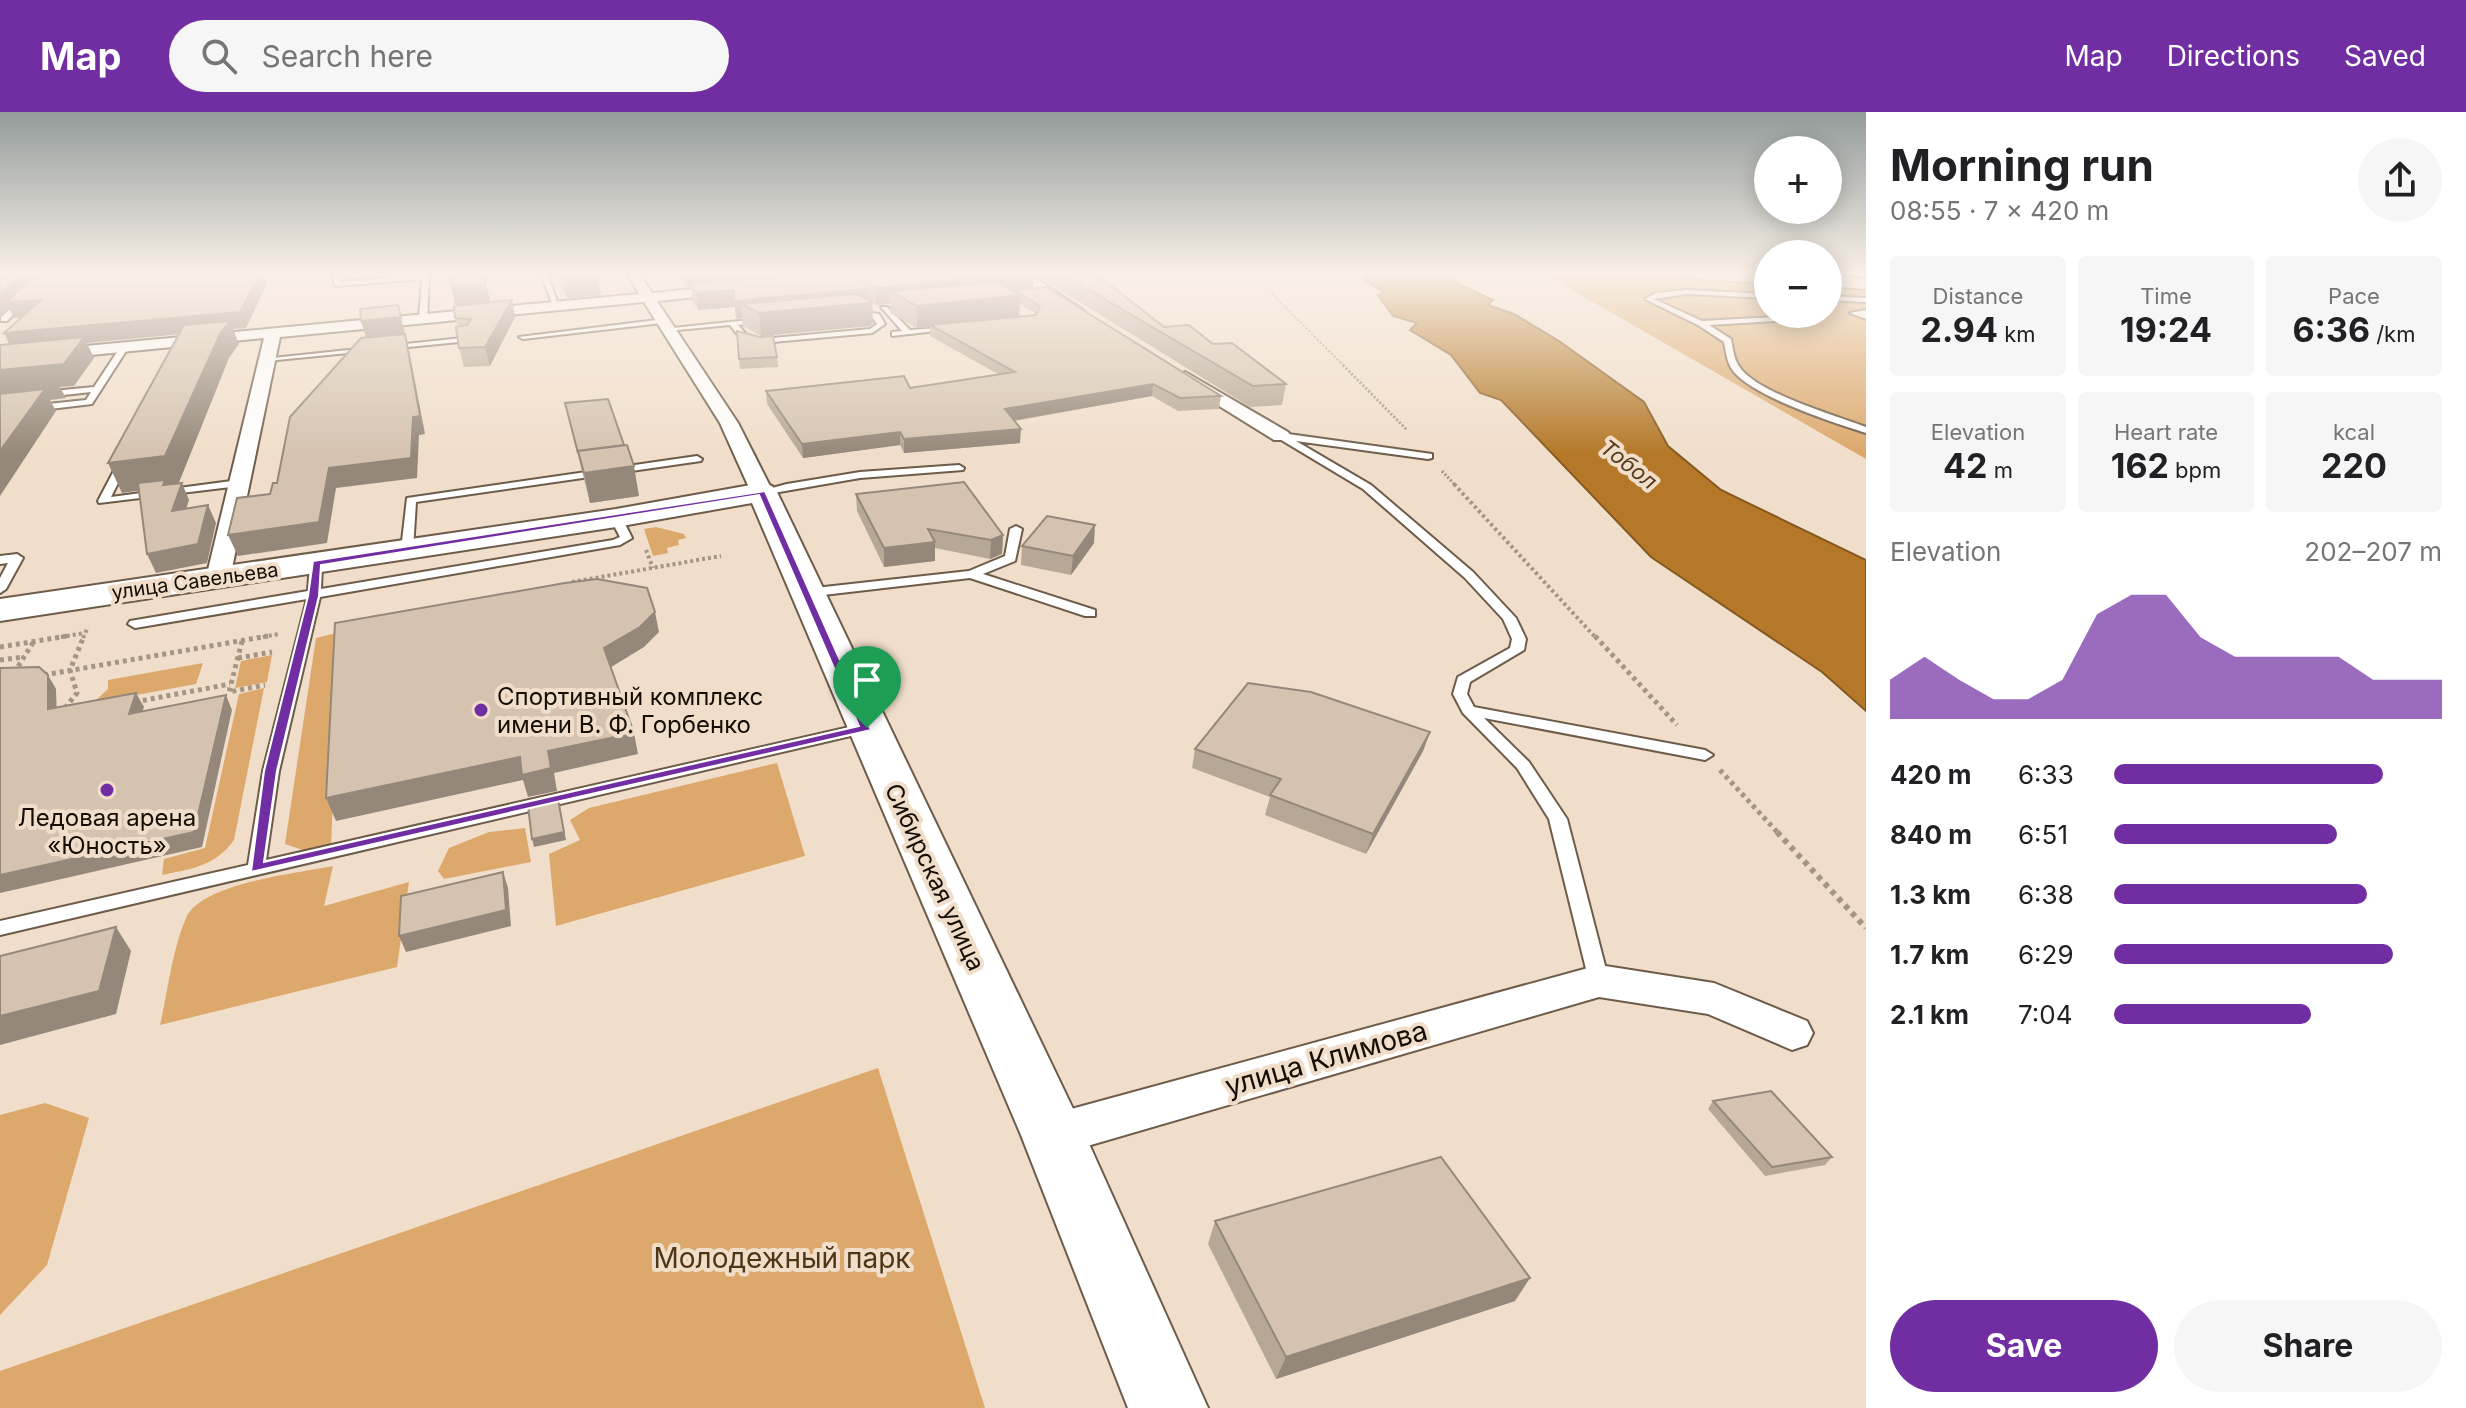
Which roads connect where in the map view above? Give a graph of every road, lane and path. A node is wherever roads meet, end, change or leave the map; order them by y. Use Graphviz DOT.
graph roads {
  1 [pos="264,334"];
  2 [pos="273,334"];
  3 [pos="553,334"];
  4 [pos="670,334"];
  5 [pos="742,334"];
  6 [pos="833,334"];
  7 [pos="1312,334"];
  8 [pos="1718,334"];
  9 [pos="523,337"];
  10 [pos="469,339"];
  11 [pos="124,348"];
  12 [pos="0,359"];
  13 [pos="267,359"];
  14 [pos="1165,364"];
  15 [pos="97,389"];
  16 [pos="0,399"];
  17 [pos="0,412"];
  18 [pos="1866,430"];
  19 [pos="1281,436"];
  20 [pos="130,448"];
  21 [pos="1428,456"];
  22 [pos="697,459"];
  23 [pos="959,468"];
  24 [pos="239,483"];
  25 [pos="762,492"];
  26 [pos="616,518"];
  27 [pos="1016,529"];
  28 [pos="407,550"];
  29 [pos="721,556"];
  30 [pos="0,560"];
  31 [pos="316,563"];
  32 [pos="971,574"];
  33 [pos="218,578"];
  34 [pos="563,584"];
  35 [pos="0,589"];
  36 [pos="806,593"];
  37 [pos="314,596"];
  38 [pos="0,610"];
  39 [pos="1090,613"];
  40 [pos="135,624"];
  41 [pos="86,633"];
  42 [pos="242,641"];
  43 [pos="81,644"];
  44 [pos="0,647"];
  45 [pos="278,651"];
  46 [pos="238,658"];
  47 [pos="0,660"];
  48 [pos="276,662"];
  49 [pos="70,670"];
  50 [pos="40,675"];
  51 [pos="25,678"];
  52 [pos="230,684"];
  53 [pos="270,699"];
  54 [pos="120,705"];
  55 [pos="1468,710"];
  56 [pos="73,714"];
  57 [pos="867,728"];
  58 [pos="1705,755"];
  59 [pos="256,869"];
  60 [pos="0,928"];
  61 [pos="1866,928"];
  62 [pos="1599,981"];
  63 [pos="1792,1033"];
  64 [pos="1053,1135"];
  65 [pos="1168,1408"];
  1 -- 11 [label="street"];
  2 -- 13 [label="street"];
  3 -- 9 [label="lane"];
  4 -- 25 [label="street, Сибирская улица"];
  5 -- 6 [label="lane"];
  7 -- 21 [label="path"];
  8 -- 18 [label="lane"];
  10 -- 13 [label="lane"];
  11 -- 12 [label="street"];
  11 -- 15 [label="lane"];
  13 -- 24 [label="street"];
  14 -- 19 [label="street"];
  15 -- 16 [label="lane"];
  15 -- 17 [label="lane"];
  19 -- 21 [label="lane"];
  19 -- 55 [label="lane"];
  20 -- 24 [label="lane"];
  21 -- 58 [label="path"];
  22 -- 28 [label="lane"];
  23 -- 25 [label="lane, улица Савельева"];
  24 -- 33 [label="street"];
  25 -- 26 [label="street, улица Савельева"];
  25 -- 36 [label="street, Сибирская улица"];
  26 -- 28 [label="street, улица Савельева"];
  26 -- 37 [label="lane"];
  27 -- 32 [label="lane"];
  28 -- 31 [label="street, улица Савельева"];
  29 -- 34 [label="path"];
  30 -- 35 [label="lane"];
  31 -- 33 [label="street, улица Савельева"];
  31 -- 37 [label="lane"];
  32 -- 36 [label="lane"];
  32 -- 39 [label="lane"];
  33 -- 38 [label="street, улица Савельева"];
  36 -- 57 [label="street, Сибирская улица"];
  37 -- 40 [label="lane"];
  37 -- 59 [label="lane"];
  41 -- 44 [label="path"];
  42 -- 45 [label="path"];
  42 -- 46 [label="path"];
  42 -- 49 [label="path"];
  43 -- 49 [label="path"];
  45 -- 46 [label="path"];
  45 -- 48 [label="path"];
  46 -- 52 [label="path"];
  47 -- 51 [label="path"];
  49 -- 50 [label="path"];
  49 -- 56 [label="path"];
  52 -- 53 [label="path"];
  52 -- 54 [label="path"];
  55 -- 58 [label="lane"];
  55 -- 62 [label="lane"];
  57 -- 59 [label="lane"];
  57 -- 64 [label="street, Сибирская улица"];
  58 -- 61 [label="path"];
  59 -- 60 [label="lane"];
  62 -- 63 [label="street, улица Климова"];
  62 -- 64 [label="street, улица Климова"];
  64 -- 65 [label="street, Сибирская улица"];
}
